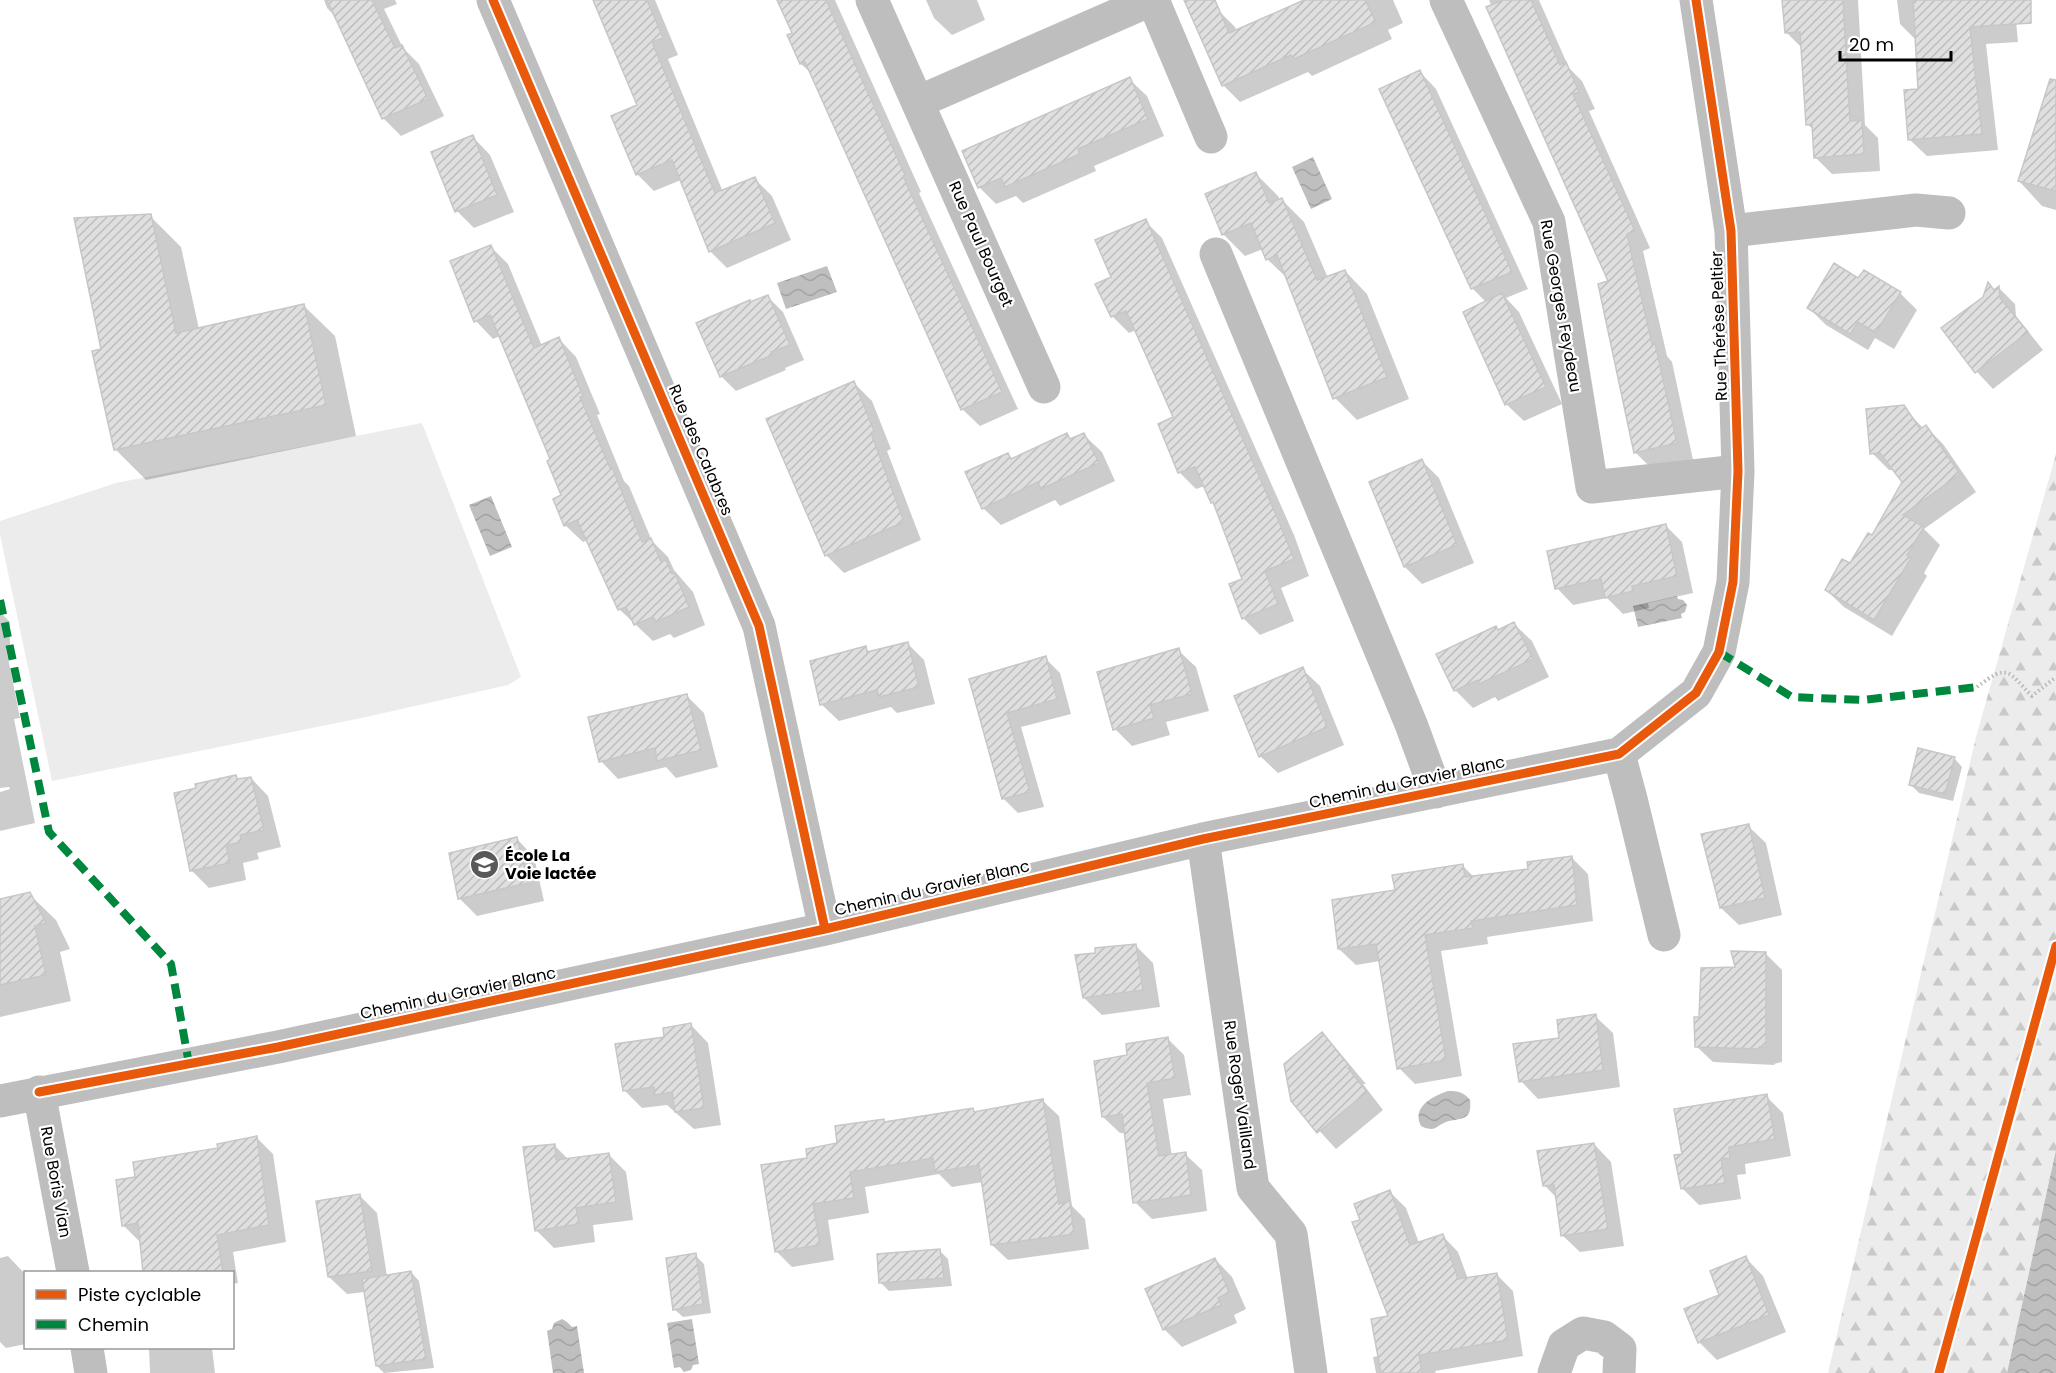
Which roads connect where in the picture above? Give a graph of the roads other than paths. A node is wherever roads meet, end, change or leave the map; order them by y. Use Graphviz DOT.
graph roads {
  1 [pos="494,0"];
  2 [pos="872,0"];
  3 [pos="1152,0"];
  4 [pos="1446,0"];
  5 [pos="1696,0"];
  6 [pos="918,102"];
  7 [pos="1211,137"];
  8 [pos="1949,213"];
  9 [pos="1731,231"];
  10 [pos="1216,254"];
  11 [pos="1044,387"];
  12 [pos="1738,471"];
  13 [pos="1719,652"];
  14 [pos="1618,754"];
  15 [pos="1436,792"];
  16 [pos="1203,839"];
  17 [pos="825,929"];
  18 [pos="1664,935"];
  19 [pos="39,1092"];
  20 [pos="0,1101"];
  21 [pos="73,1271"];
  22 [pos="87,1349"];
  23 [pos="91,1373"];
  24 [pos="1311,1373"];
  25 [pos="1554,1373"];
  26 [pos="1618,1373"];
  1 -- 17 [label="street, Rue des Calabres"];
  2 -- 6 [label="street, Rue Paul Bourget"];
  3 -- 6 [label="street"];
  3 -- 7 [label="street"];
  4 -- 12 [label="street, Rue Georges Feydeau"];
  5 -- 9 [label="street, Rue Thérèse Peltier"];
  6 -- 11 [label="street, Rue Paul Bourget"];
  8 -- 9 [label="street, Rue Thérèse Peltier"];
  9 -- 12 [label="street, Rue Thérèse Peltier"];
  10 -- 15 [label="street, Chemin du Gravier Blanc"];
  12 -- 13 [label="street, Rue Thérèse Peltier"];
  13 -- 14 [label="street, Chemin du Gravier Blanc"];
  14 -- 15 [label="street, Chemin du Gravier Blanc"];
  14 -- 18 [label="street"];
  15 -- 16 [label="street, Chemin du Gravier Blanc"];
  16 -- 17 [label="street, Chemin du Gravier Blanc"];
  16 -- 24 [label="street, Rue Roger Vailland"];
  17 -- 19 [label="street, Chemin du Gravier Blanc"];
  19 -- 20 [label="street, Chemin du Gravier Blanc"];
  19 -- 21 [label="street, Rue Boris Vian"];
  22 -- 23 [label="street"];
  25 -- 26 [label="street"];
}
